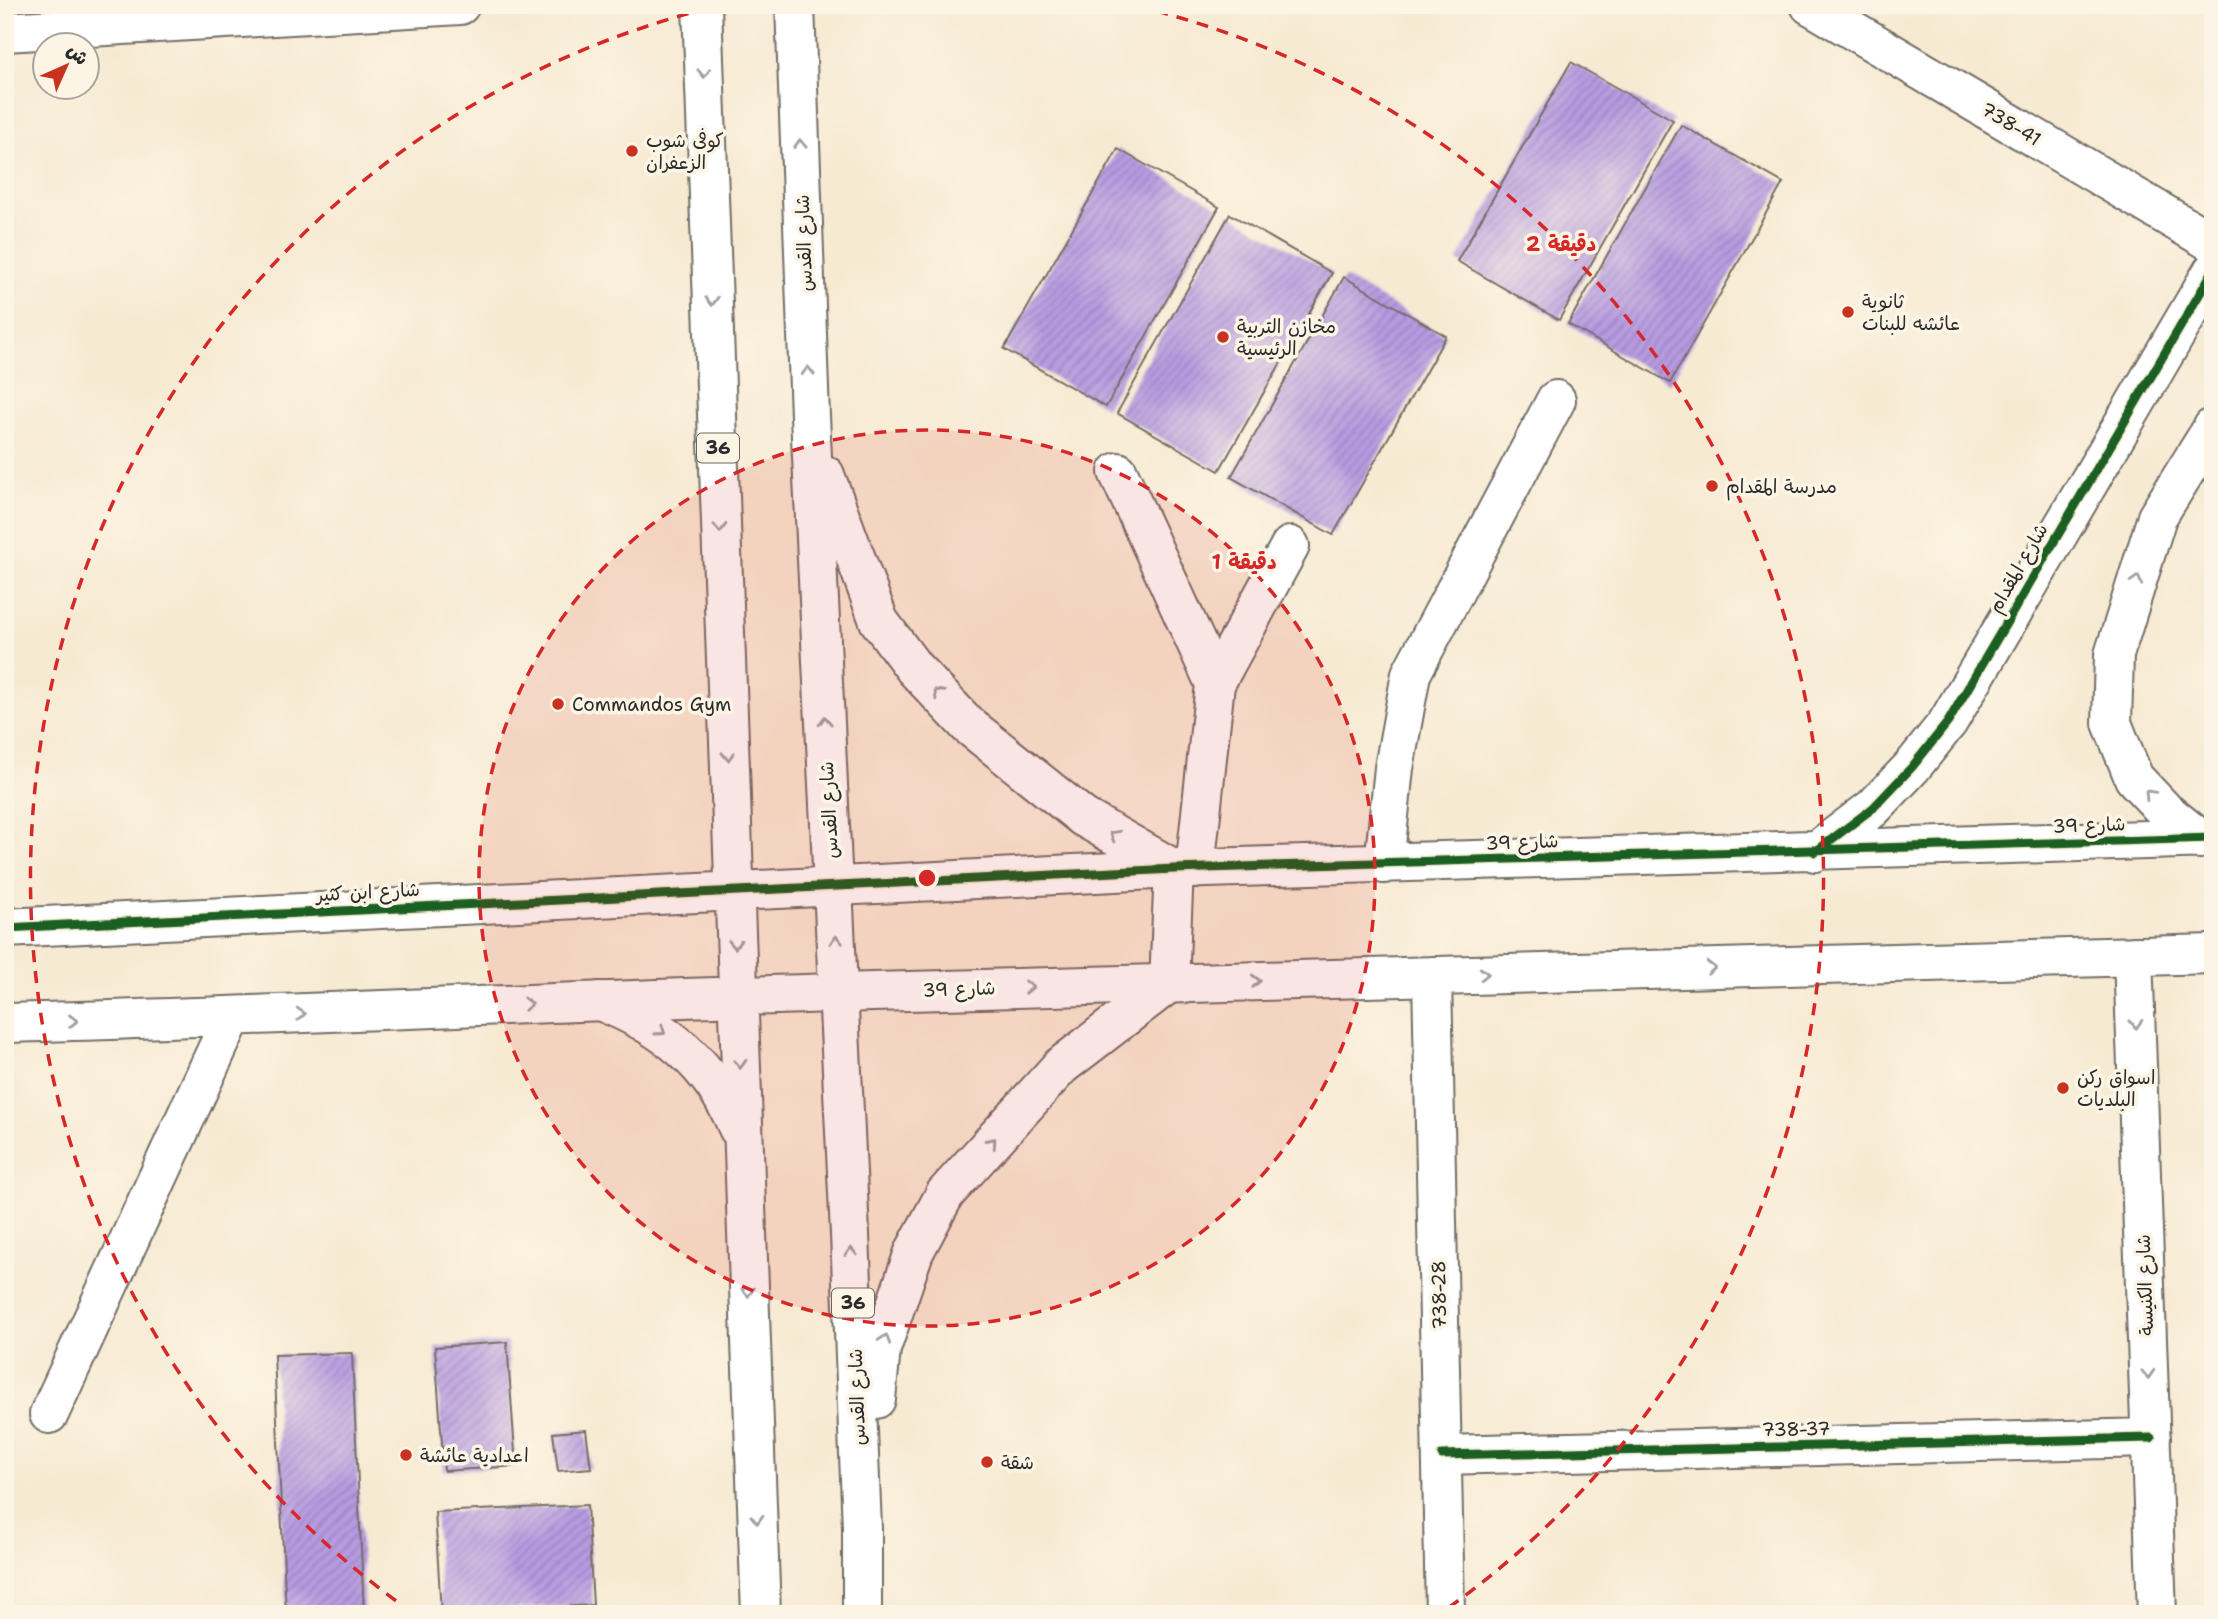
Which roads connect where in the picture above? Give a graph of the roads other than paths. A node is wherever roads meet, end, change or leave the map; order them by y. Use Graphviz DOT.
graph roads {
  1 [pos="460,5"];
  2 [pos="702,5"];
  3 [pos="795,5"];
  4 [pos="1810,5"];
  5 [pos="96,16"];
  6 [pos="5,32"];
  7 [pos="2213,243"];
  8 [pos="2213,271"];
  9 [pos="1556,400"];
  10 [pos="810,416"];
  11 [pos="2213,427"];
  12 [pos="1118,472"];
  13 [pos="1290,546"];
  14 [pos="1215,684"];
  15 [pos="2206,839"];
  16 [pos="1815,852"];
  17 [pos="1384,864"];
  18 [pos="1184,869"];
  19 [pos="833,887"];
  20 [pos="733,891"];
  21 [pos="5,928"];
  22 [pos="2213,954"];
  23 [pos="2133,956"];
  24 [pos="1432,976"];
  25 [pos="1169,983"];
  26 [pos="838,993"];
  27 [pos="737,996"];
  28 [pos="600,1001"];
  29 [pos="232,1017"];
  30 [pos="5,1023"];
  31 [pos="743,1139"];
  32 [pos="49,1414"];
  33 [pos="2151,1438"];
  34 [pos="1442,1455"];
  35 [pos="862,1528"];
  36 [pos="761,1614"];
  37 [pos="862,1614"];
  38 [pos="1445,1614"];
  39 [pos="2157,1614"];
  1 -- 5 [label="street"];
  2 -- 20 [label="street, 36, one-way"];
  10 -- 3 [label="street, شارع القدس / 36, one-way"];
  4 -- 7 [label="street, 738-41"];
  5 -- 6 [label="street"];
  8 -- 16 [label="street, شارع المقدام"];
  9 -- 17 [label="street"];
  18 -- 10 [label="street, one-way"];
  19 -- 10 [label="street, شارع القدس / 36, one-way"];
  15 -- 11 [label="street, one-way"];
  12 -- 14 [label="street"];
  13 -- 14 [label="street"];
  14 -- 18 [label="street"];
  15 -- 16 [label="street, شارع 39"];
  16 -- 17 [label="street, شارع 39"];
  17 -- 18 [label="street, شارع 39"];
  18 -- 19 [label="street, شارع 39"];
  18 -- 25 [label="street"];
  19 -- 20 [label="street, شارع ابن كثير"];
  26 -- 19 [label="street, شارع القدس / 36, one-way"];
  20 -- 21 [label="street, شارع ابن كثير"];
  20 -- 27 [label="street, 36, one-way"];
  22 -- 23 [label="street, شارع 39"];
  24 -- 23 [label="street, شارع 39, one-way"];
  23 -- 33 [label="street, شارع الكنيسة, one-way"];
  25 -- 24 [label="street, شارع 39, one-way"];
  24 -- 34 [label="street, 738-28"];
  26 -- 25 [label="street, شارع 39, one-way"];
  35 -- 25 [label="street, one-way"];
  26 -- 27 [label="street, شارع 39"];
  35 -- 26 [label="street, شارع القدس / 36, one-way"];
  27 -- 28 [label="street"];
  27 -- 31 [label="street, 36, one-way"];
  29 -- 28 [label="street, one-way"];
  28 -- 31 [label="street, one-way"];
  30 -- 29 [label="street, one-way"];
  29 -- 32 [label="street"];
  31 -- 36 [label="street, 36, one-way"];
  33 -- 34 [label="street, 738-37"];
  33 -- 39 [label="street, شارع الكنيسة"];
  34 -- 38 [label="street, 738-28"];
  35 -- 37 [label="street, شارع القدس / 36"];
}
